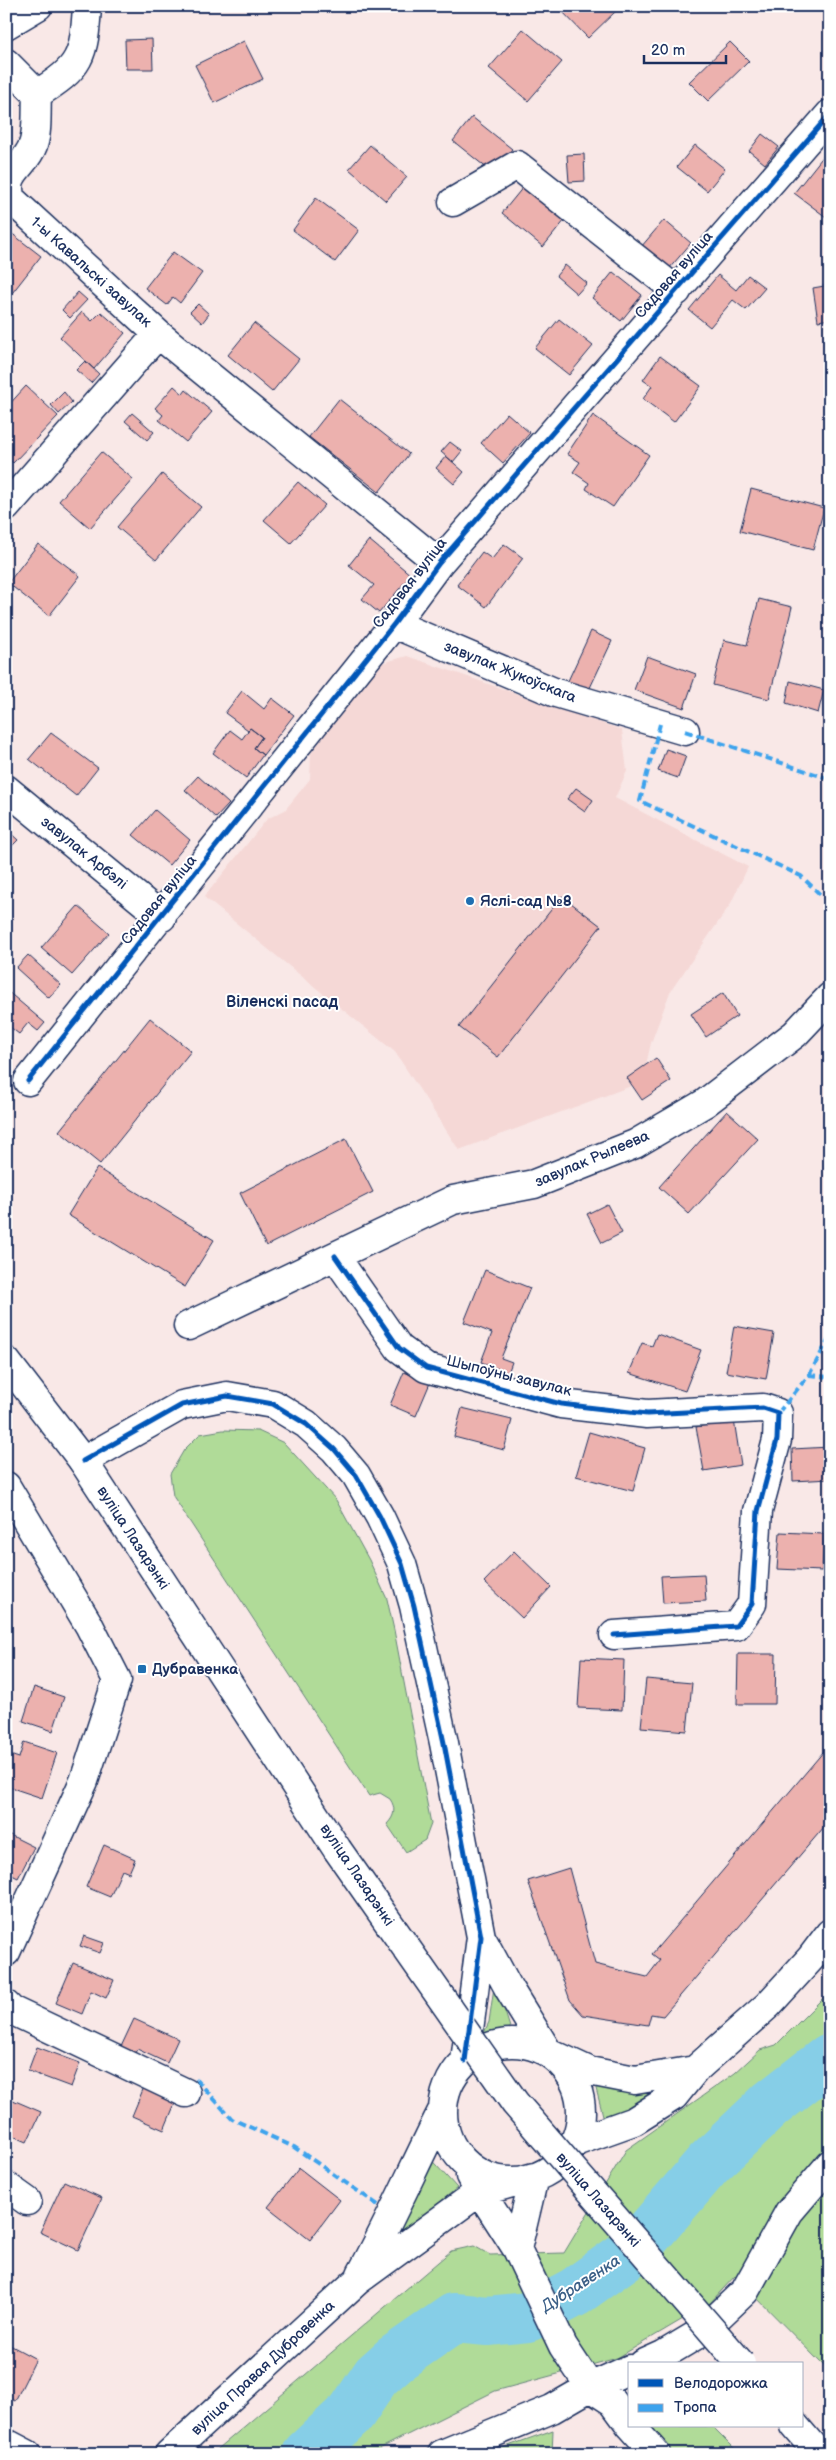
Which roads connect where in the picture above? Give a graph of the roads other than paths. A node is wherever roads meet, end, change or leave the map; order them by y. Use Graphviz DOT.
graph roads {
  1 [pos="38,6"];
  2 [pos="87,6"];
  3 [pos="6,25"];
  4 [pos="6,63"];
  5 [pos="37,94"];
  6 [pos="830,114"];
  7 [pos="453,202"];
  8 [pos="677,291"];
  9 [pos="158,334"];
  10 [pos="6,507"];
  11 [pos="439,563"];
  12 [pos="394,624"];
  13 [pos="685,731"];
  14 [pos="6,789"];
  15 [pos="162,917"];
  16 [pos="830,997"];
  17 [pos="28,1081"];
  18 [pos="336,1256"];
  19 [pos="188,1326"];
  20 [pos="6,1362"];
  21 [pos="83,1461"];
  22 [pos="6,1486"];
  23 [pos="614,1635"];
  24 [pos="830,1933"];
  25 [pos="480,1937"];
  26 [pos="6,1952"];
  27 [pos="8,2012"];
  28 [pos="548,2052"];
  29 [pos="465,2061"];
  30 [pos="695,2070"];
  31 [pos="186,2093"];
  32 [pos="443,2109"];
  33 [pos="575,2142"];
  34 [pos="458,2155"];
  35 [pos="830,2164"];
  36 [pos="534,2178"];
  37 [pos="479,2192"];
  38 [pos="517,2249"];
  39 [pos="357,2281"];
  40 [pos="647,2362"];
  41 [pos="739,2362"];
  42 [pos="628,2371"];
  43 [pos="590,2387"];
  44 [pos="628,2423"];
  45 [pos="632,2428"];
  46 [pos="797,2428"];
  47 [pos="6,2443"];
  48 [pos="27,2454"];
  49 [pos="169,2454"];
  50 [pos="442,2454"];
  51 [pos="656,2454"];
  52 [pos="819,2454"];
  1 -- 3 [label="street"];
  2 -- 5 [label="street"];
  4 -- 5 [label="street"];
  5 -- 9 [label="street, 1-ы Кавальскі завулак"];
  6 -- 8 [label="street, Садовая вуліца"];
  7 -- 8 [label="street"];
  8 -- 11 [label="street, Садовая вуліца"];
  9 -- 10 [label="street, 1-ы Кавальскі завулак"];
  9 -- 11 [label="street, 1-ы Кавальскі завулак"];
  11 -- 12 [label="street, Садовая вуліца"];
  12 -- 13 [label="street, завулак Жукоўскага"];
  12 -- 15 [label="street, Садовая вуліца"];
  14 -- 15 [label="street, завулак Арбэлі"];
  15 -- 17 [label="street, Садовая вуліца"];
  16 -- 18 [label="street, завулак Рылеева"];
  18 -- 19 [label="street, завулак Рылеева"];
  18 -- 23 [label="street, Шыпоўны завулак"];
  20 -- 21 [label="street, вуліца Лазарэнкі"];
  21 -- 25 [label="street"];
  21 -- 41 [label="street, вуліца Лазарэнкі, bridge"];
  22 -- 26 [label="street"];
  24 -- 30 [label="street"];
  25 -- 28 [label="street"];
  25 -- 29 [label="street"];
  27 -- 31 [label="street"];
  28 -- 29 [label="street, вуліца Правая Дубровенка"];
  28 -- 30 [label="street, вуліца Правая Дубровенка"];
  28 -- 33 [label="street, вуліца Правая Дубровенка"];
  29 -- 32 [label="street, вуліца Правая Дубровенка"];
  30 -- 33 [label="street"];
  32 -- 34 [label="street, вуліца Правая Дубровенка"];
  32 -- 39 [label="street, вуліца Правая Дубровенка"];
  33 -- 36 [label="street, вуліца Правая Дубровенка"];
  34 -- 36 [label="street, вуліца Правая Дубровенка"];
  34 -- 37 [label="street"];
  35 -- 40 [label="street"];
  36 -- 37 [label="street, вуліца Правая Дубровенка"];
  36 -- 38 [label="street"];
  37 -- 38 [label="street"];
  37 -- 39 [label="street, вуліца Правая Дубровенка"];
  38 -- 43 [label="street"];
  39 -- 49 [label="street, вуліца Правая Дубровенка"];
  42 -- 43 [label="street"];
  43 -- 44 [label="street"];
  43 -- 50 [label="street"];
  45 -- 51 [label="street"];
  46 -- 52 [label="street"];
  47 -- 48 [label="street"];
}
